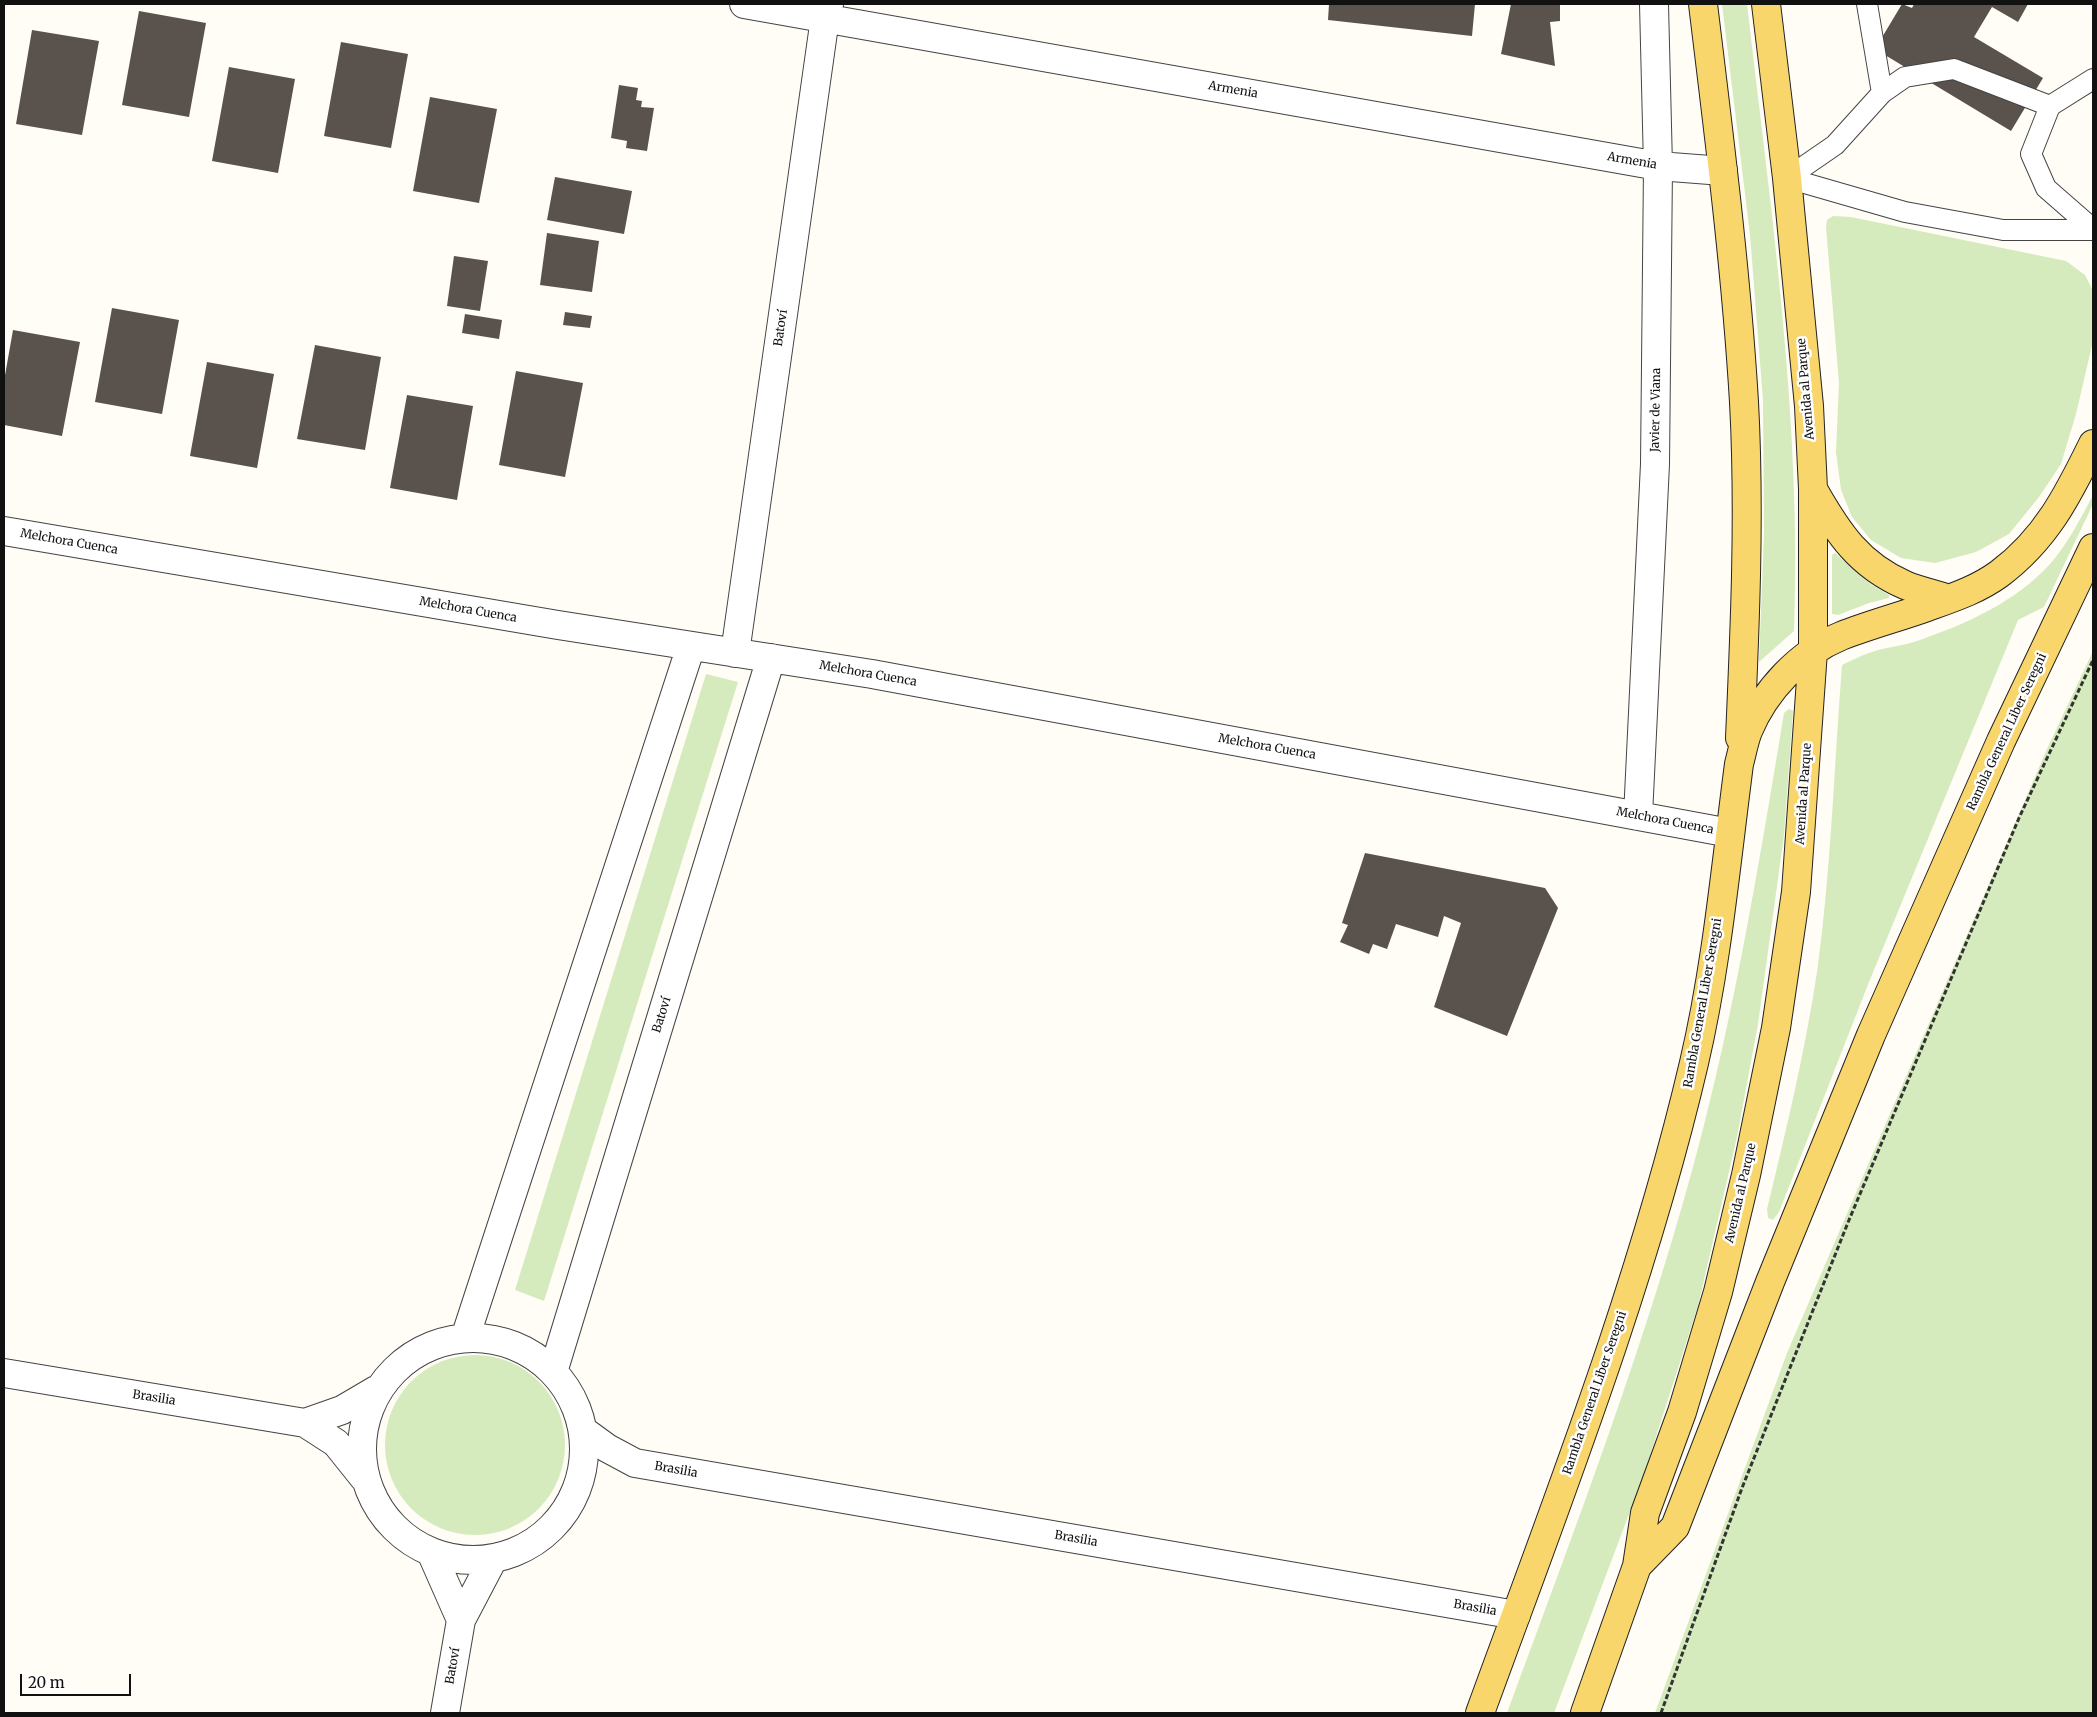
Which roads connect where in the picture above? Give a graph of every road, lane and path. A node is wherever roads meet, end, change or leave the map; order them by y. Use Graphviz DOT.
graph roads {
  1 [pos="744,4"];
  2 [pos="1654,4"];
  3 [pos="1703,4"];
  4 [pos="1766,4"];
  5 [pos="1868,4"];
  6 [pos="827,11"];
  7 [pos="2093,79"];
  8 [pos="1882,93"];
  9 [pos="2050,106"];
  10 [pos="1658,166"];
  11 [pos="1723,171"];
  12 [pos="1787,178"];
  13 [pos="2093,229"];
  14 [pos="2093,444"];
  15 [pos="1813,489"];
  16 [pos="4,531"];
  17 [pos="2093,548"];
  18 [pos="1949,599"];
  19 [pos="691,646"];
  20 [pos="1813,652"];
  21 [pos="735,653"];
  22 [pos="771,658"];
  23 [pos="2093,660"];
  24 [pos="1739,764"];
  25 [pos="1638,816"];
  26 [pos="1730,833"];
  27 [pos="465,1338"];
  28 [pos="554,1372"];
  29 [pos="4,1373"];
  30 [pos="376,1390"];
  31 [pos="305,1423"];
  32 [pos="585,1432"];
  33 [pos="635,1463"];
  34 [pos="364,1478"];
  35 [pos="580,1482"];
  36 [pos="431,1552"];
  37 [pos="493,1559"];
  38 [pos="1637,1566"];
  39 [pos="1516,1615"];
  40 [pos="461,1620"];
  41 [pos="445,1713"];
  42 [pos="1480,1713"];
  43 [pos="1585,1713"];
  44 [pos="1661,1713"];
  1 -- 6 [label="street, Armenia"];
  2 -- 10 [label="street, Javier de Viana"];
  3 -- 11 [label="main road"];
  4 -- 12 [label="main road, Avenida al Parque"];
  5 -- 8 [label="lane"];
  6 -- 10 [label="street, Armenia"];
  6 -- 21 [label="street, Batoví"];
  7 -- 9 [label="lane"];
  8 -- 9 [label="lane"];
  8 -- 12 [label="lane"];
  9 -- 13 [label="lane"];
  10 -- 11 [label="street, Armenia"];
  10 -- 25 [label="street, Javier de Viana"];
  11 -- 24 [label="main road"];
  12 -- 13 [label="lane"];
  12 -- 15 [label="main road, Avenida al Parque"];
  14 -- 18 [label="main road, Rambla General Liber Seregni"];
  15 -- 18 [label="main road"];
  15 -- 20 [label="main road, Avenida al Parque"];
  16 -- 19 [label="street, Melchora Cuenca"];
  17 -- 38 [label="main road, Rambla General Liber Seregni"];
  18 -- 20 [label="main road, Rambla General Liber Seregni"];
  19 -- 21 [label="street, Melchora Cuenca"];
  19 -- 27 [label="street"];
  20 -- 24 [label="main road, Rambla General Liber Seregni"];
  20 -- 38 [label="main road, Avenida al Parque"];
  21 -- 22 [label="street, Melchora Cuenca"];
  22 -- 25 [label="street, Melchora Cuenca"];
  22 -- 28 [label="street, Batoví"];
  23 -- 44 [label="path"];
  24 -- 26 [label="main road, Rambla General Liber Seregni"];
  25 -- 26 [label="street, Melchora Cuenca"];
  26 -- 39 [label="main road, Rambla General Liber Seregni"];
  27 -- 28 [label="street"];
  27 -- 30 [label="street"];
  28 -- 32 [label="street"];
  29 -- 31 [label="street, Brasilia"];
  30 -- 31 [label="street, Brasilia"];
  30 -- 34 [label="street"];
  31 -- 34 [label="street, Brasilia"];
  32 -- 33 [label="street, Brasilia"];
  32 -- 35 [label="street"];
  33 -- 35 [label="street, Brasilia"];
  33 -- 39 [label="street, Brasilia"];
  34 -- 36 [label="street"];
  35 -- 37 [label="street"];
  36 -- 37 [label="street"];
  36 -- 40 [label="street"];
  37 -- 40 [label="street, Batoví"];
  38 -- 43 [label="main road, Rambla General Liber Seregni"];
  39 -- 42 [label="main road, Rambla General Liber Seregni"];
  40 -- 41 [label="street, Batoví"];
}
